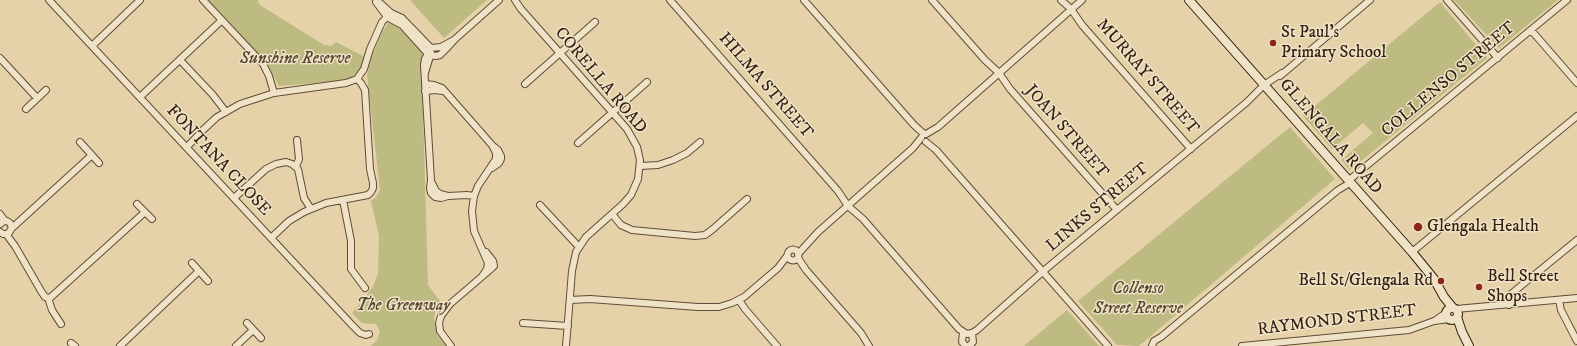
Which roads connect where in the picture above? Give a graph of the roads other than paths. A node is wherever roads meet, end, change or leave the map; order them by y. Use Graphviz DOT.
graph roads {
  1 [pos="49,0"];
  2 [pos="140,0"];
  3 [pos="202,0"];
  4 [pos="499,0"];
  5 [pos="510,0"];
  6 [pos="515,0"];
  7 [pos="670,0"];
  8 [pos="804,0"];
  9 [pos="932,0"];
  10 [pos="1060,0"];
  11 [pos="1082,0"];
  12 [pos="1189,0"];
  13 [pos="1370,0"];
  14 [pos="1447,0"];
  15 [pos="1567,0"];
  16 [pos="374,1"];
  17 [pos="521,9"];
  18 [pos="1069,11"];
  19 [pos="389,16"];
  20 [pos="222,20"];
  21 [pos="595,22"];
  22 [pos="1531,30"];
  23 [pos="454,40"];
  24 [pos="92,46"];
  25 [pos="431,48"];
  26 [pos="560,53"];
  27 [pos="429,55"];
  28 [pos="0,58"];
  29 [pos="1498,58"];
  30 [pos="180,60"];
  31 [pos="997,74"];
  32 [pos="359,82"];
  33 [pos="647,82"];
  34 [pos="1577,83"];
  35 [pos="525,84"];
  36 [pos="1265,87"];
  37 [pos="425,88"];
  38 [pos="46,90"];
  39 [pos="274,93"];
  40 [pos="140,97"];
  41 [pos="38,98"];
  42 [pos="26,109"];
  43 [pos="226,112"];
  44 [pos="612,113"];
  45 [pos="1577,116"];
  46 [pos="925,138"];
  47 [pos="297,140"];
  48 [pos="80,142"];
  49 [pos="700,142"];
  50 [pos="578,143"];
  51 [pos="186,147"];
  52 [pos="1191,149"];
  53 [pos="92,155"];
  54 [pos="99,163"];
  55 [pos="296,166"];
  56 [pos="640,166"];
  57 [pos="1348,181"];
  58 [pos="234,198"];
  59 [pos="474,199"];
  60 [pos="747,199"];
  61 [pos="343,200"];
  62 [pos="137,204"];
  63 [pos="850,204"];
  64 [pos="540,205"];
  65 [pos="311,209"];
  66 [pos="1117,210"];
  67 [pos="144,212"];
  68 [pos="0,214"];
  69 [pos="612,214"];
  70 [pos="152,219"];
  71 [pos="4,227"];
  72 [pos="271,238"];
  73 [pos="1577,240"];
  74 [pos="579,247"];
  75 [pos="1412,252"];
  76 [pos="794,257"];
  77 [pos="192,263"];
  78 [pos="199,271"];
  79 [pos="1043,271"];
  80 [pos="208,280"];
  81 [pos="365,288"];
  82 [pos="570,297"];
  83 [pos="48,298"];
  84 [pos="1577,298"];
  85 [pos="739,300"];
  86 [pos="1559,300"];
  87 [pos="1512,305"];
  88 [pos="1452,314"];
  89 [pos="247,323"];
  90 [pos="523,323"];
  91 [pos="61,324"];
  92 [pos="568,326"];
  93 [pos="253,330"];
  94 [pos="967,333"];
  95 [pos="369,334"];
  96 [pos="1161,337"];
  97 [pos="261,338"];
  98 [pos="1577,341"];
  99 [pos="120,346"];
  100 [pos="236,346"];
  101 [pos="451,346"];
  102 [pos="566,346"];
  103 [pos="777,346"];
  104 [pos="869,346"];
  105 [pos="966,346"];
  106 [pos="969,346"];
  107 [pos="1108,346"];
  108 [pos="1152,346"];
  109 [pos="1156,346"];
  110 [pos="1242,346"];
  111 [pos="1470,346"];
  1 -- 24 [label="street, FONTANA CLOSE"];
  2 -- 24 [label="street"];
  3 -- 20 [label="street"];
  4 -- 23 [label="street"];
  5 -- 17 [label="street, CORELLA ROAD"];
  6 -- 17 [label="street, CORELLA ROAD"];
  7 -- 63 [label="street, HILMA STREET"];
  8 -- 46 [label="street"];
  9 -- 31 [label="street, JOAN STREET"];
  10 -- 18 [label="street, MURRAY STREET"];
  11 -- 18 [label="street"];
  12 -- 36 [label="street, GLENGALA ROAD"];
  13 -- 36 [label="street, LINKS STREET"];
  14 -- 29 [label="street"];
  15 -- 22 [label="street, COLLENSO STREET"];
  16 -- 19 [label="street"];
  17 -- 26 [label="street, CORELLA ROAD"];
  18 -- 31 [label="street"];
  18 -- 52 [label="street, MURRAY STREET"];
  19 -- 25 [label="street"];
  19 -- 27 [label="street"];
  19 -- 32 [label="street"];
  20 -- 30 [label="street"];
  20 -- 39 [label="street"];
  21 -- 26 [label="street"];
  22 -- 29 [label="street, COLLENSO STREET"];
  22 -- 34 [label="street"];
  23 -- 25 [label="street"];
  23 -- 27 [label="street"];
  24 -- 40 [label="street, FONTANA CLOSE"];
  25 -- 27 [label="street"];
  26 -- 35 [label="street"];
  26 -- 44 [label="street, CORELLA ROAD"];
  27 -- 37 [label="street"];
  28 -- 41 [label="street"];
  29 -- 57 [label="street, COLLENSO STREET"];
  30 -- 40 [label="street"];
  30 -- 43 [label="street"];
  31 -- 46 [label="street"];
  31 -- 66 [label="street, JOAN STREET"];
  32 -- 39 [label="street"];
  32 -- 61 [label="street"];
  33 -- 44 [label="street"];
  36 -- 52 [label="street, LINKS STREET"];
  36 -- 57 [label="street, GLENGALA ROAD"];
  37 -- 59 [label="street"];
  37 -- 59 [label="street"];
  38 -- 41 [label="street"];
  39 -- 43 [label="street"];
  40 -- 51 [label="street, FONTANA CLOSE"];
  41 -- 42 [label="street"];
  43 -- 51 [label="street"];
  44 -- 50 [label="street"];
  44 -- 56 [label="street, CORELLA ROAD"];
  45 -- 75 [label="street"];
  46 -- 63 [label="street"];
  46 -- 79 [label="street"];
  47 -- 55 [label="street"];
  48 -- 53 [label="street"];
  49 -- 56 [label="street"];
  51 -- 58 [label="street, FONTANA CLOSE"];
  52 -- 66 [label="street, LINKS STREET"];
  53 -- 54 [label="street"];
  53 -- 71 [label="street"];
  55 -- 58 [label="street"];
  55 -- 65 [label="street"];
  56 -- 69 [label="street, CORELLA ROAD"];
  57 -- 75 [label="street, GLENGALA ROAD"];
  57 -- 96 [label="street, COLLENSO STREET"];
  58 -- 72 [label="street, FONTANA CLOSE"];
  59 -- 101 [label="street"];
  60 -- 69 [label="street"];
  61 -- 65 [label="street"];
  61 -- 81 [label="street"];
  62 -- 67 [label="street"];
  63 -- 76 [label="street"];
  63 -- 94 [label="street, HILMA STREET"];
  64 -- 74 [label="street"];
  65 -- 72 [label="street"];
  66 -- 79 [label="street, LINKS STREET"];
  67 -- 70 [label="street"];
  67 -- 83 [label="street"];
  68 -- 71 [label="street"];
  69 -- 74 [label="street, CORELLA ROAD"];
  71 -- 83 [label="street"];
  72 -- 95 [label="street, FONTANA CLOSE"];
  73 -- 87 [label="street"];
  74 -- 82 [label="street, CORELLA ROAD"];
  75 -- 88 [label="street, GLENGALA ROAD"];
  76 -- 85 [label="street"];
  76 -- 104 [label="street"];
  77 -- 78 [label="street"];
  78 -- 80 [label="street"];
  78 -- 99 [label="street"];
  79 -- 94 [label="street, LINKS STREET"];
  79 -- 107 [label="street"];
  82 -- 85 [label="street"];
  82 -- 92 [label="street, CORELLA ROAD"];
  83 -- 91 [label="street"];
  84 -- 86 [label="street, RAYMOND STREET"];
  85 -- 103 [label="street"];
  86 -- 87 [label="street, RAYMOND STREET"];
  86 -- 98 [label="street"];
  87 -- 88 [label="street, RAYMOND STREET"];
  88 -- 110 [label="street, RAYMOND STREET"];
  88 -- 111 [label="street, GLENGALA ROAD"];
  89 -- 93 [label="street"];
  90 -- 92 [label="street"];
  92 -- 102 [label="street, CORELLA ROAD"];
  93 -- 97 [label="street"];
  93 -- 100 [label="street"];
  94 -- 105 [label="street"];
  94 -- 106 [label="street"];
  96 -- 108 [label="street, COLLENSO STREET"];
  96 -- 109 [label="street, COLLENSO STREET"];
}
